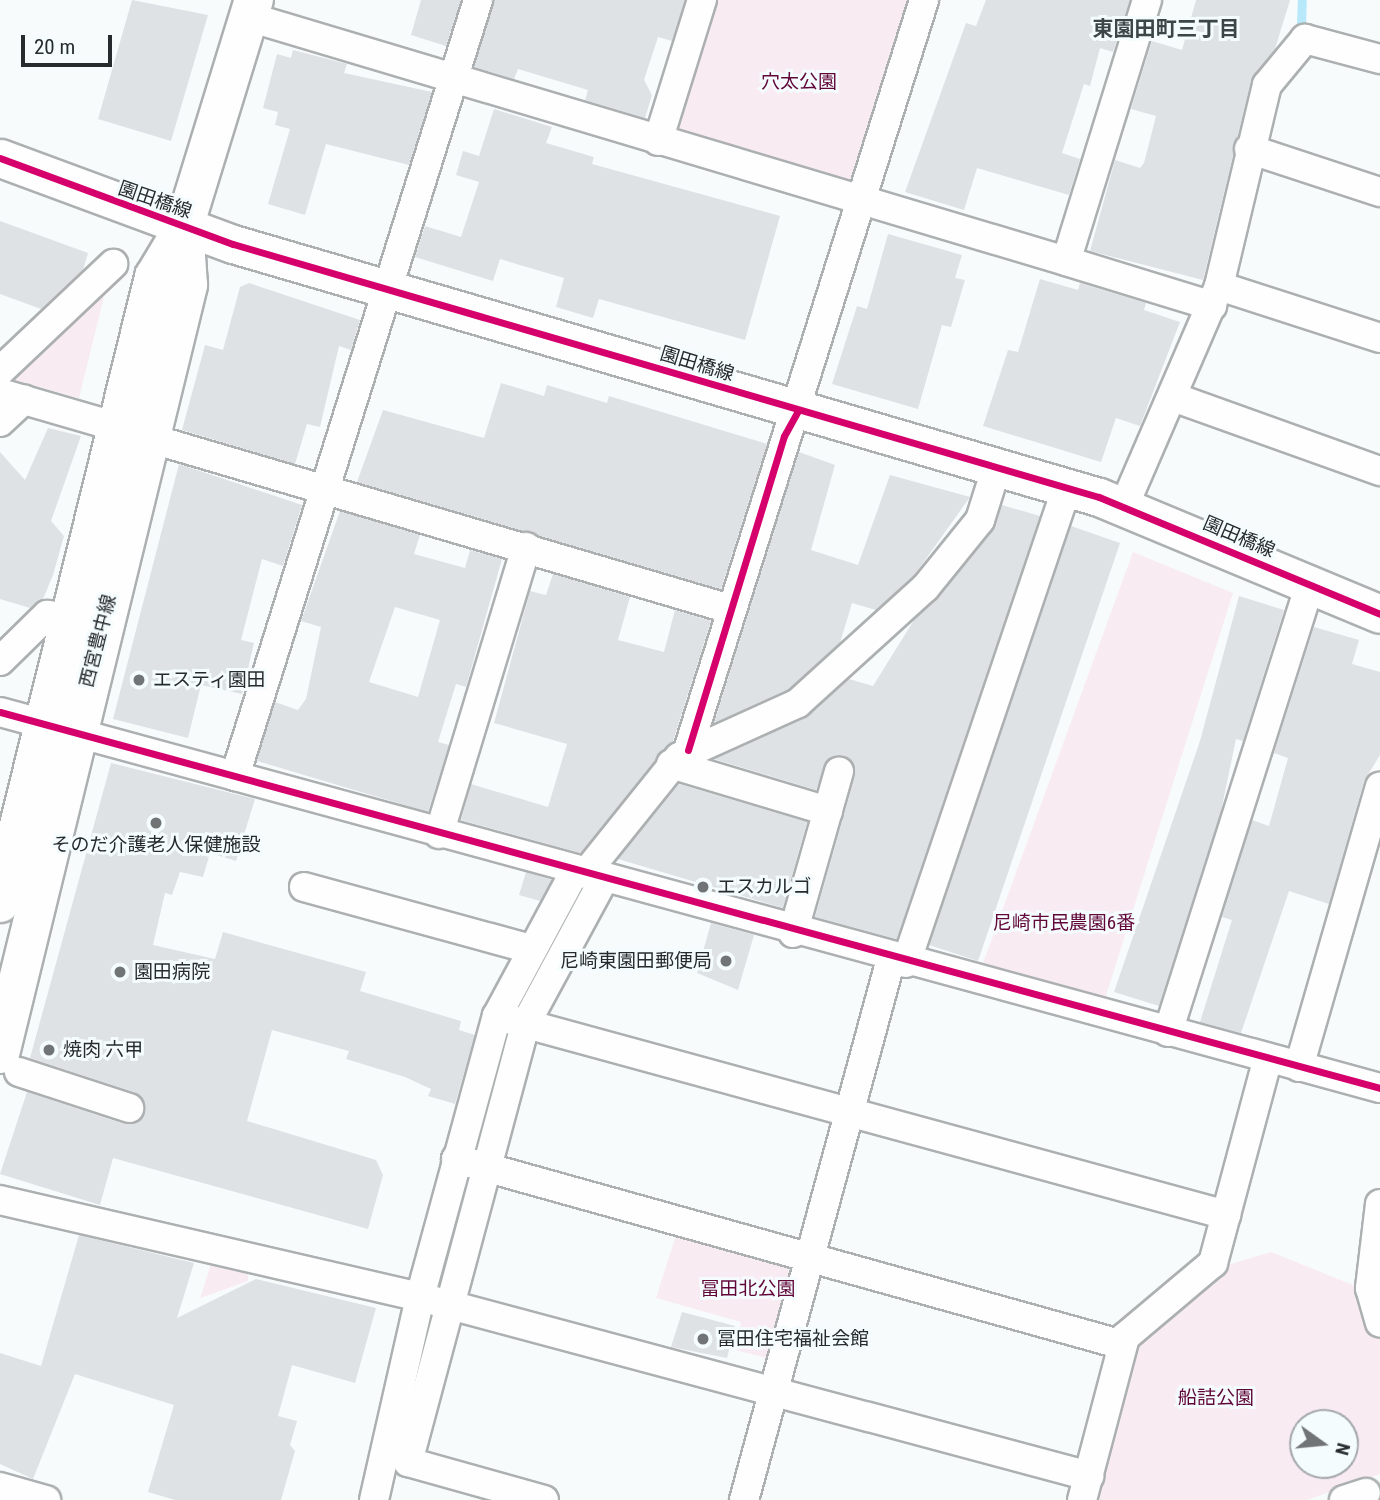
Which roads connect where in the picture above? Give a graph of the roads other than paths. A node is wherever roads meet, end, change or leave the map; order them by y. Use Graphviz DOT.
graph roads {
  1 [pos="478,0"];
  2 [pos="702,0"];
  3 [pos="924,0"];
  4 [pos="1147,0"];
  5 [pos="251,8"];
  6 [pos="1380,59"];
  7 [pos="452,82"];
  8 [pos="658,141"];
  9 [pos="1249,149"];
  10 [pos="0,158"];
  11 [pos="1380,192"];
  12 [pos="862,199"];
  13 [pos="184,227"];
  14 [pos="1066,261"];
  15 [pos="113,264"];
  16 [pos="387,289"];
  17 [pos="1216,296"];
  18 [pos="1380,338"];
  19 [pos="0,371"];
  20 [pos="12,397"];
  21 [pos="1173,397"];
  22 [pos="798,411"];
  23 [pos="0,422"];
  24 [pos="133,432"];
  25 [pos="998,466"];
  26 [pos="1380,471"];
  27 [pos="1067,487"];
  28 [pos="324,489"];
  29 [pos="1124,506"];
  30 [pos="526,547"];
  31 [pos="1310,584"];
  32 [pos="730,609"];
  33 [pos="1380,614"];
  34 [pos="71,618"];
  35 [pos="0,662"];
  36 [pos="0,712"];
  37 [pos="59,729"];
  38 [pos="680,757"];
  39 [pos="839,771"];
  40 [pos="235,776"];
  41 [pos="1380,786"];
  42 [pos="828,811"];
  43 [pos="439,834"];
  44 [pos="588,875"];
  45 [pos="2,886"];
  46 [pos="304,887"];
  47 [pos="793,933"];
  48 [pos="531,949"];
  49 [pos="899,961"];
  50 [pos="497,1016"];
  51 [pos="526,1023"];
  52 [pos="1168,1032"];
  53 [pos="1268,1058"];
  54 [pos="9,1063"];
  55 [pos="1299,1067"];
  56 [pos="1380,1088"];
  57 [pos="129,1108"];
  58 [pos="847,1111"];
  59 [pos="456,1159"];
  60 [pos="487,1167"];
  61 [pos="0,1200"];
  62 [pos="1380,1204"];
  63 [pos="1226,1215"];
  64 [pos="810,1257"];
  65 [pos="420,1297"];
  66 [pos="450,1305"];
  67 [pos="1380,1323"];
  68 [pos="1123,1345"];
  69 [pos="772,1393"];
  70 [pos="397,1459"];
  71 [pos="0,1486"];
  72 [pos="1085,1488"];
  73 [pos="46,1500"];
  74 [pos="374,1500"];
  75 [pos="544,1500"];
  76 [pos="744,1500"];
  1 -- 7 [label="street"];
  2 -- 8 [label="street"];
  3 -- 12 [label="street"];
  4 -- 14 [label="street"];
  5 -- 7 [label="street"];
  5 -- 13 [label="main road, 西宮豊中線"];
  6 -- 9 [label="street"];
  7 -- 8 [label="street"];
  7 -- 16 [label="street"];
  8 -- 12 [label="street"];
  9 -- 11 [label="street"];
  9 -- 17 [label="street"];
  10 -- 13 [label="street, 園田橋線"];
  12 -- 14 [label="street"];
  12 -- 22 [label="street"];
  13 -- 16 [label="street, 園田橋線"];
  13 -- 24 [label="main road, 西宮豊中線"];
  14 -- 17 [label="street"];
  15 -- 19 [label="street"];
  16 -- 22 [label="street, 園田橋線"];
  16 -- 28 [label="street"];
  17 -- 18 [label="street"];
  17 -- 21 [label="street"];
  20 -- 23 [label="street"];
  20 -- 24 [label="street"];
  21 -- 26 [label="street"];
  21 -- 29 [label="street"];
  22 -- 25 [label="street, 園田橋線"];
  22 -- 32 [label="street"];
  24 -- 28 [label="street"];
  24 -- 34 [label="main road, 西宮豊中線"];
  24 -- 37 [label="main road, 西宮豊中線"];
  25 -- 27 [label="street, 園田橋線"];
  25 -- 38 [label="street"];
  27 -- 29 [label="street, 園田橋線"];
  27 -- 49 [label="street"];
  28 -- 30 [label="street"];
  28 -- 40 [label="street"];
  29 -- 31 [label="street, 園田橋線"];
  30 -- 32 [label="street"];
  30 -- 43 [label="street"];
  31 -- 33 [label="street, 園田橋線"];
  31 -- 52 [label="street"];
  32 -- 38 [label="street"];
  34 -- 35 [label="street"];
  34 -- 37 [label="main road, 西宮豊中線"];
  36 -- 37 [label="street"];
  37 -- 40 [label="street"];
  37 -- 45 [label="main road, 西宮豊中線"];
  37 -- 54 [label="main road, 西宮豊中線"];
  38 -- 42 [label="street"];
  38 -- 44 [label="street"];
  39 -- 42 [label="street"];
  40 -- 43 [label="street"];
  41 -- 55 [label="street"];
  42 -- 47 [label="street"];
  43 -- 44 [label="street"];
  44 -- 47 [label="street"];
  44 -- 48 [label="street"];
  44 -- 51 [label="street"];
  46 -- 48 [label="street"];
  47 -- 49 [label="street"];
  48 -- 50 [label="street"];
  49 -- 52 [label="street"];
  49 -- 58 [label="street"];
  50 -- 51 [label="street"];
  50 -- 59 [label="street"];
  51 -- 58 [label="street"];
  51 -- 60 [label="street"];
  52 -- 53 [label="street"];
  53 -- 55 [label="street"];
  53 -- 63 [label="street"];
  54 -- 57 [label="street"];
  55 -- 56 [label="street"];
  58 -- 63 [label="street"];
  58 -- 64 [label="street"];
  59 -- 60 [label="street"];
  59 -- 65 [label="street"];
  60 -- 64 [label="street"];
  60 -- 66 [label="street"];
  61 -- 65 [label="street"];
  62 -- 67 [label="street"];
  63 -- 68 [label="street"];
  64 -- 68 [label="street"];
  64 -- 69 [label="street"];
  65 -- 66 [label="street"];
  65 -- 70 [label="street"];
  66 -- 69 [label="street"];
  66 -- 70 [label="street"];
  68 -- 72 [label="street"];
  69 -- 72 [label="street"];
  69 -- 76 [label="street"];
  70 -- 74 [label="street"];
  70 -- 75 [label="street"];
  71 -- 73 [label="street"];
}
